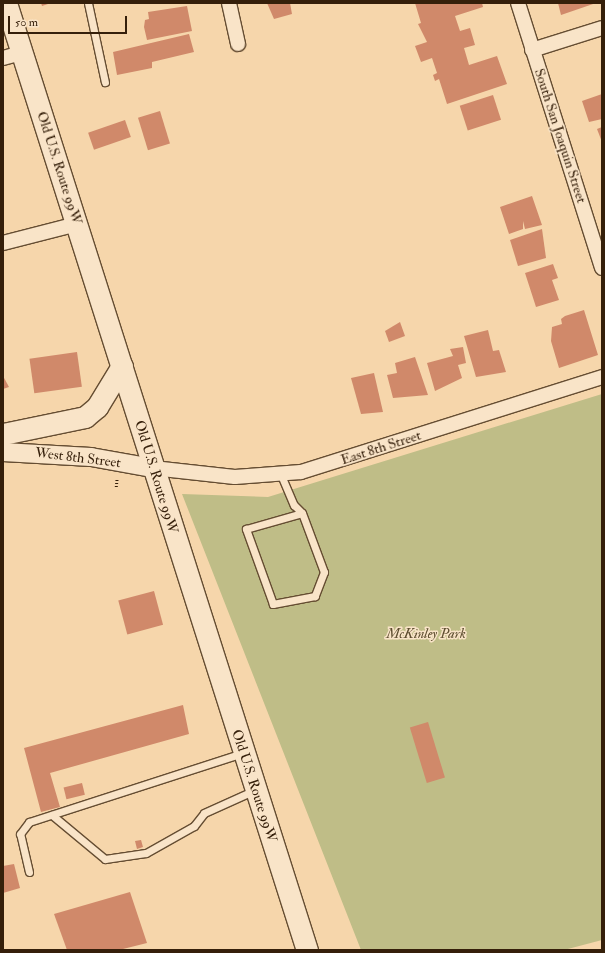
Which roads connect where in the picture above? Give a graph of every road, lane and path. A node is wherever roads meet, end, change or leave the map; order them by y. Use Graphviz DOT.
graph roads {
  1 [pos="6,3"];
  2 [pos="88,3"];
  3 [pos="229,3"];
  4 [pos="518,3"];
  5 [pos="602,28"];
  6 [pos="238,44"];
  7 [pos="532,50"];
  8 [pos="13,55"];
  9 [pos="105,82"];
  10 [pos="77,224"];
  11 [pos="3,243"];
  12 [pos="602,268"];
  13 [pos="122,366"];
  14 [pos="602,377"];
  15 [pos="3,434"];
  16 [pos="3,452"];
  17 [pos="153,468"];
  18 [pos="281,475"];
  19 [pos="117,478"];
  20 [pos="116,487"];
  21 [pos="302,513"];
  22 [pos="243,753"];
  23 [pos="255,790"];
  24 [pos="52,815"];
  25 [pos="29,872"];
  26 [pos="307,950"];
  1 -- 8 [label="main road, Old U.S. Route 99W"];
  2 -- 9 [label="lane"];
  3 -- 6 [label="street"];
  4 -- 7 [label="street, South San Joaquin Street"];
  5 -- 7 [label="street"];
  7 -- 12 [label="street, South San Joaquin Street"];
  8 -- 10 [label="main road, Old U.S. Route 99W"];
  10 -- 11 [label="street"];
  10 -- 13 [label="main road, Old U.S. Route 99W"];
  13 -- 15 [label="main road"];
  13 -- 17 [label="main road, Old U.S. Route 99W"];
  14 -- 18 [label="street, East 8th Street"];
  16 -- 17 [label="street, West 8th Street"];
  17 -- 18 [label="street, East 8th Street"];
  17 -- 22 [label="main road, Old U.S. Route 99W"];
  18 -- 21 [label="lane"];
  19 -- 20 [label="path"];
  21 -- 21 [label="lane"];
  22 -- 23 [label="main road, Old U.S. Route 99W"];
  22 -- 24 [label="lane"];
  23 -- 24 [label="lane"];
  23 -- 26 [label="main road, Old U.S. Route 99W"];
  24 -- 25 [label="lane"];
}
